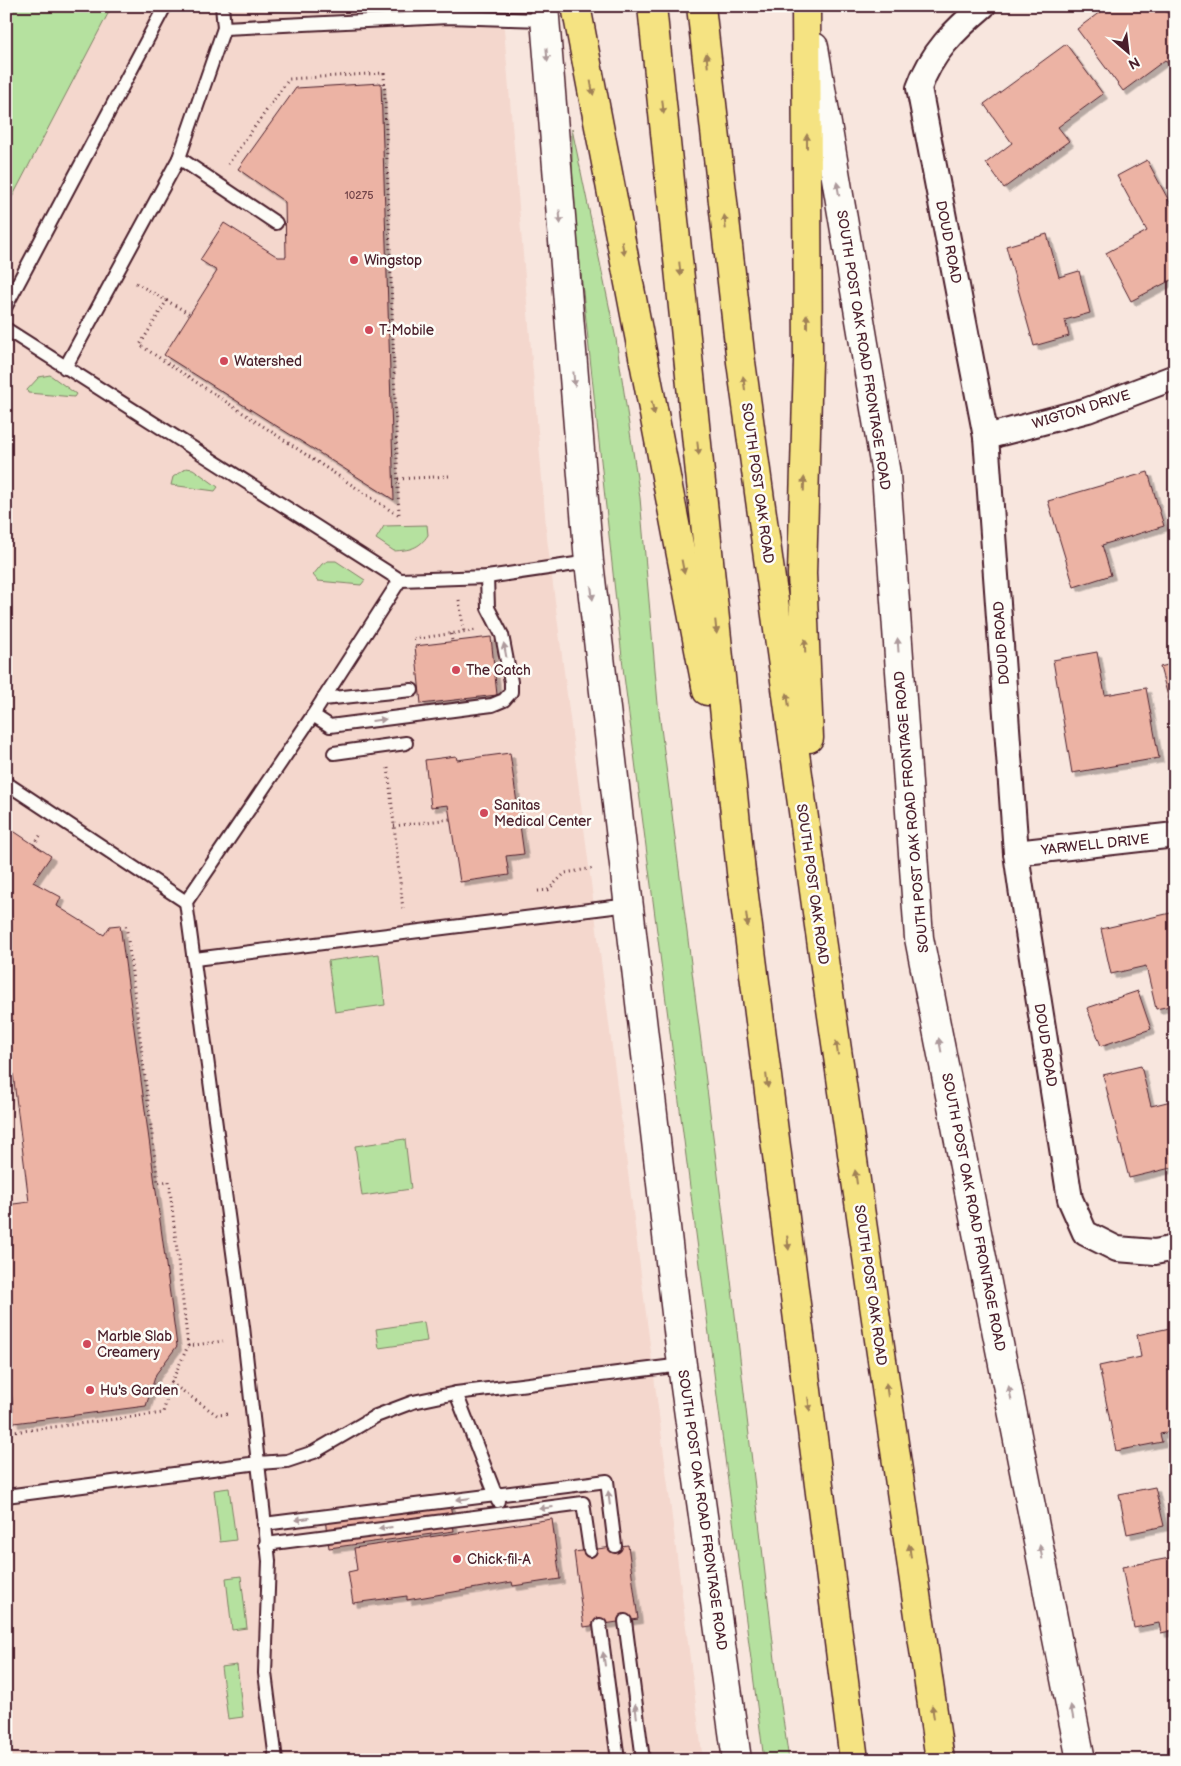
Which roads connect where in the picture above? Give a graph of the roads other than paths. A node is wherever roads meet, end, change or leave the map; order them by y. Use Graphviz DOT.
graph roads {
  1 [pos="165,6"];
  2 [pos="222,6"];
  3 [pos="576,6"];
  4 [pos="652,6"];
  5 [pos="701,6"];
  6 [pos="807,6"];
  7 [pos="983,6"];
  8 [pos="448,12"];
  9 [pos="544,13"];
  10 [pos="224,28"];
  11 [pos="179,158"];
  12 [pos="276,223"];
  13 [pos="6,306"];
  14 [pos="6,329"];
  15 [pos="65,368"];
  16 [pos="1175,377"];
  17 [pos="986,437"];
  18 [pos="589,562"];
  19 [pos="487,578"];
  20 [pos="400,580"];
  21 [pos="412,690"];
  22 [pos="323,699"];
  23 [pos="313,715"];
  24 [pos="406,744"];
  25 [pos="334,753"];
  26 [pos="6,783"];
  27 [pos="1175,835"];
  28 [pos="1016,853"];
  29 [pos="741,872"];
  30 [pos="186,902"];
  31 [pos="629,905"];
  32 [pos="816,905"];
  33 [pos="194,959"];
  34 [pos="1175,1248"];
  35 [pos="682,1365"];
  36 [pos="456,1393"];
  37 [pos="258,1463"];
  38 [pos="496,1495"];
  39 [pos="6,1496"];
  40 [pos="502,1513"];
  41 [pos="264,1524"];
  42 [pos="266,1544"];
  43 [pos="615,1546"];
  44 [pos="590,1550"];
  45 [pos="625,1621"];
  46 [pos="600,1624"];
  47 [pos="276,1760"];
  48 [pos="618,1760"];
  49 [pos="643,1760"];
  50 [pos="737,1760"];
  51 [pos="854,1760"];
  52 [pos="940,1760"];
  53 [pos="1081,1760"];
  1 -- 13 [label="lane"];
  2 -- 10 [label="lane"];
  3 -- 29 [label="highway, one-way"];
  4 -- 29 [label="highway, one-way"];
  32 -- 5 [label="highway, SOUTH POST OAK ROAD, one-way"];
  32 -- 6 [label="highway, one-way"];
  53 -- 6 [label="main road, SOUTH POST OAK ROAD FRONTAGE ROAD, one-way"];
  7 -- 17 [label="street, DOUD ROAD"];
  8 -- 9 [label="lane"];
  8 -- 10 [label="lane"];
  9 -- 18 [label="main road, SOUTH POST OAK ROAD FRONTAGE ROAD, one-way"];
  10 -- 11 [label="lane"];
  11 -- 12 [label="lane"];
  11 -- 15 [label="lane"];
  14 -- 15 [label="lane"];
  15 -- 20 [label="lane"];
  16 -- 17 [label="street, WIGTON DRIVE"];
  17 -- 28 [label="street, DOUD ROAD"];
  18 -- 19 [label="lane"];
  18 -- 31 [label="main road, SOUTH POST OAK ROAD FRONTAGE ROAD, one-way"];
  19 -- 20 [label="lane"];
  23 -- 19 [label="lane, one-way"];
  20 -- 22 [label="lane"];
  21 -- 22 [label="lane"];
  22 -- 23 [label="lane"];
  23 -- 30 [label="lane"];
  24 -- 25 [label="lane"];
  26 -- 30 [label="lane"];
  27 -- 28 [label="street, YARWELL DRIVE"];
  28 -- 34 [label="street, DOUD ROAD"];
  29 -- 51 [label="highway, one-way"];
  30 -- 33 [label="lane"];
  31 -- 33 [label="lane"];
  31 -- 35 [label="main road, SOUTH POST OAK ROAD FRONTAGE ROAD"];
  52 -- 32 [label="highway, SOUTH POST OAK ROAD, one-way"];
  33 -- 37 [label="lane"];
  35 -- 36 [label="lane"];
  35 -- 50 [label="main road, SOUTH POST OAK ROAD FRONTAGE ROAD"];
  36 -- 37 [label="lane"];
  36 -- 38 [label="lane"];
  37 -- 39 [label="lane"];
  37 -- 41 [label="lane"];
  38 -- 40 [label="lane"];
  38 -- 41 [label="lane, one-way"];
  43 -- 38 [label="lane, one-way"];
  40 -- 42 [label="lane, one-way"];
  44 -- 40 [label="lane, one-way"];
  41 -- 42 [label="lane"];
  42 -- 47 [label="lane"];
  49 -- 45 [label="lane, one-way"];
  48 -- 46 [label="lane, one-way"];
}
